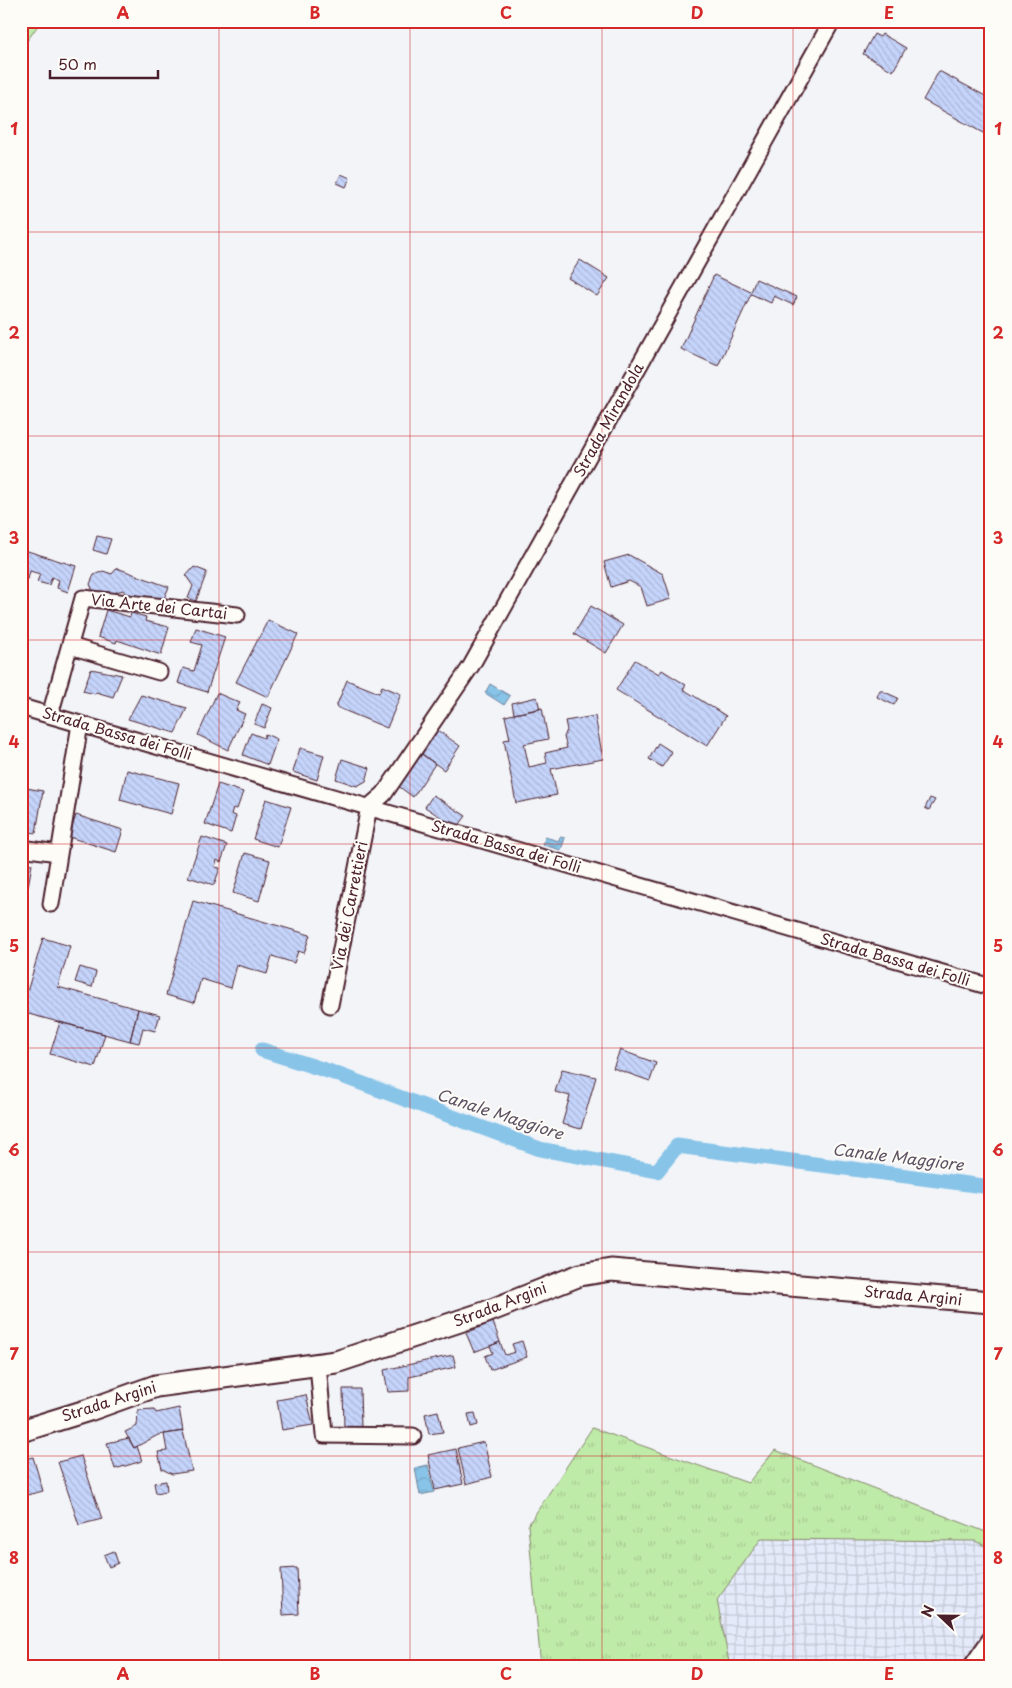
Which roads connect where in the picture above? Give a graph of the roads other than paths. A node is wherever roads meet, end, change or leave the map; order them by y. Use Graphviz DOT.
graph roads {
  1 [pos="832,21"];
  2 [pos="237,615"];
  3 [pos="70,646"];
  4 [pos="159,672"];
  5 [pos="21,707"];
  6 [pos="50,715"];
  7 [pos="80,724"];
  8 [pos="369,807"];
  9 [pos="21,848"];
  10 [pos="58,853"];
  11 [pos="51,904"];
  12 [pos="991,988"];
  13 [pos="330,1005"];
  14 [pos="991,1302"];
  15 [pos="318,1364"];
  16 [pos="21,1431"];
  17 [pos="413,1436"];
  18 [pos="991,1638"];
  19 [pos="971,1667"];
  1 -- 8 [label="street, Strada Mirandola"];
  2 -- 3 [label="street, Via Arte dei Cartai"];
  3 -- 4 [label="street"];
  3 -- 6 [label="street, Via Arte dei Cartai"];
  5 -- 6 [label="street, Strada Bassa dei Folli"];
  6 -- 7 [label="street, Strada Bassa dei Folli"];
  7 -- 8 [label="street, Strada Bassa dei Folli"];
  7 -- 10 [label="street"];
  8 -- 12 [label="street, Strada Bassa dei Folli"];
  8 -- 13 [label="street, Via dei Carrettieri"];
  9 -- 10 [label="street"];
  10 -- 11 [label="street"];
  14 -- 15 [label="main road, Strada Argini"];
  15 -- 16 [label="main road, Strada Argini"];
  15 -- 17 [label="street"];
  18 -- 19 [label="street"];
}
